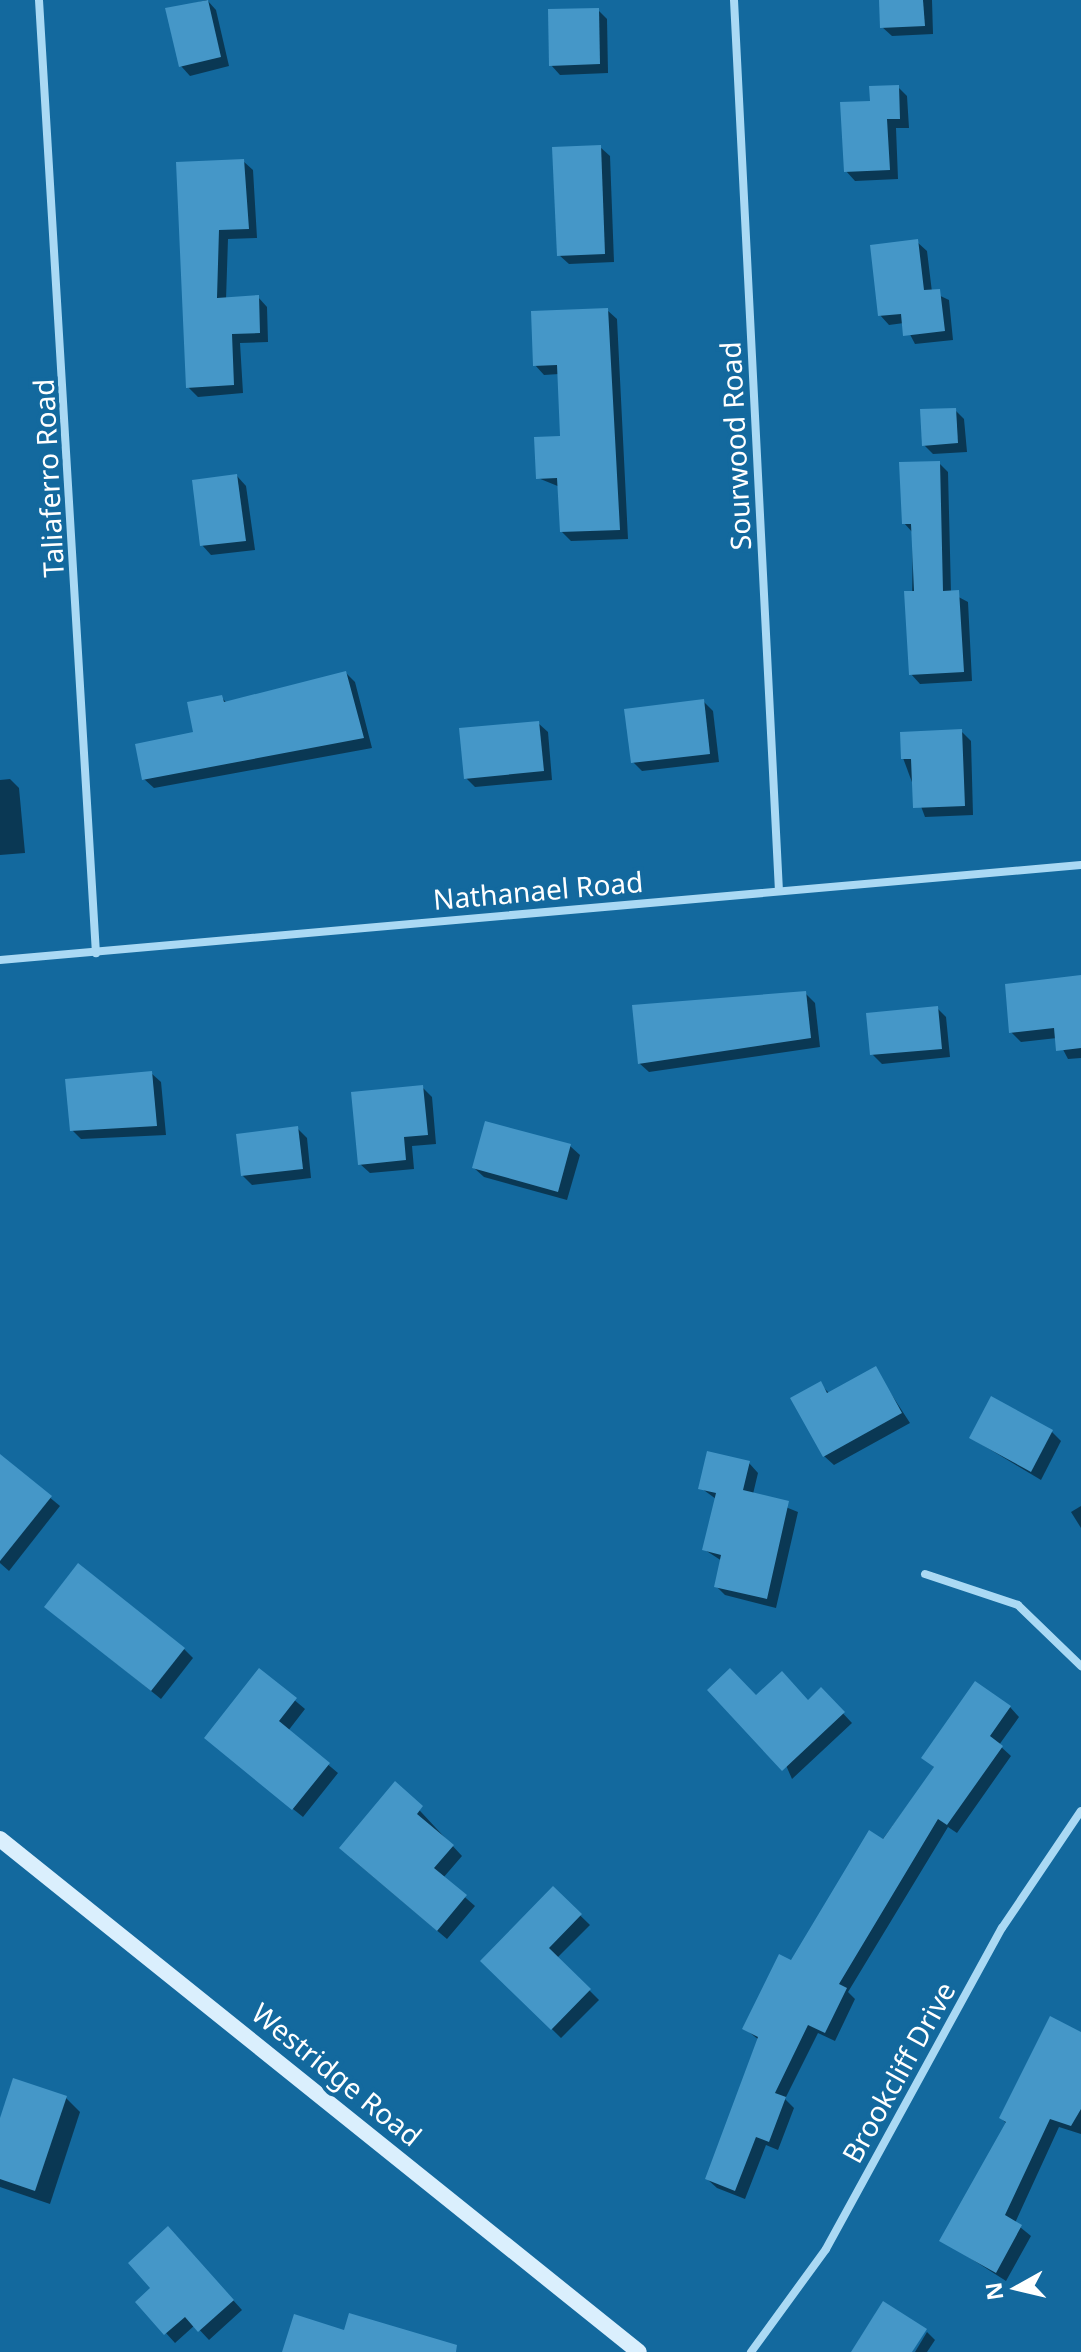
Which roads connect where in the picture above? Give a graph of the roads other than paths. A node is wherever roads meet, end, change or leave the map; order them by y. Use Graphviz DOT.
graph roads {
  1 [pos="39,0"];
  2 [pos="734,0"];
  3 [pos="1081,865"];
  4 [pos="779,890"];
  5 [pos="96,953"];
  6 [pos="0,960"];
  7 [pos="925,1574"];
  8 [pos="1081,1666"];
  9 [pos="1081,1811"];
  10 [pos="0,1839"];
  11 [pos="639,2352"];
  12 [pos="751,2352"];
  1 -- 5 [label="street, Taliaferro Road"];
  2 -- 4 [label="street, Sourwood Road"];
  3 -- 4 [label="street, Nathanael Road"];
  4 -- 5 [label="street, Nathanael Road"];
  5 -- 6 [label="street, Nathanael Road"];
  7 -- 8 [label="street"];
  9 -- 12 [label="street, Brookcliff Drive"];
  10 -- 11 [label="main road, Westridge Road"];
}
